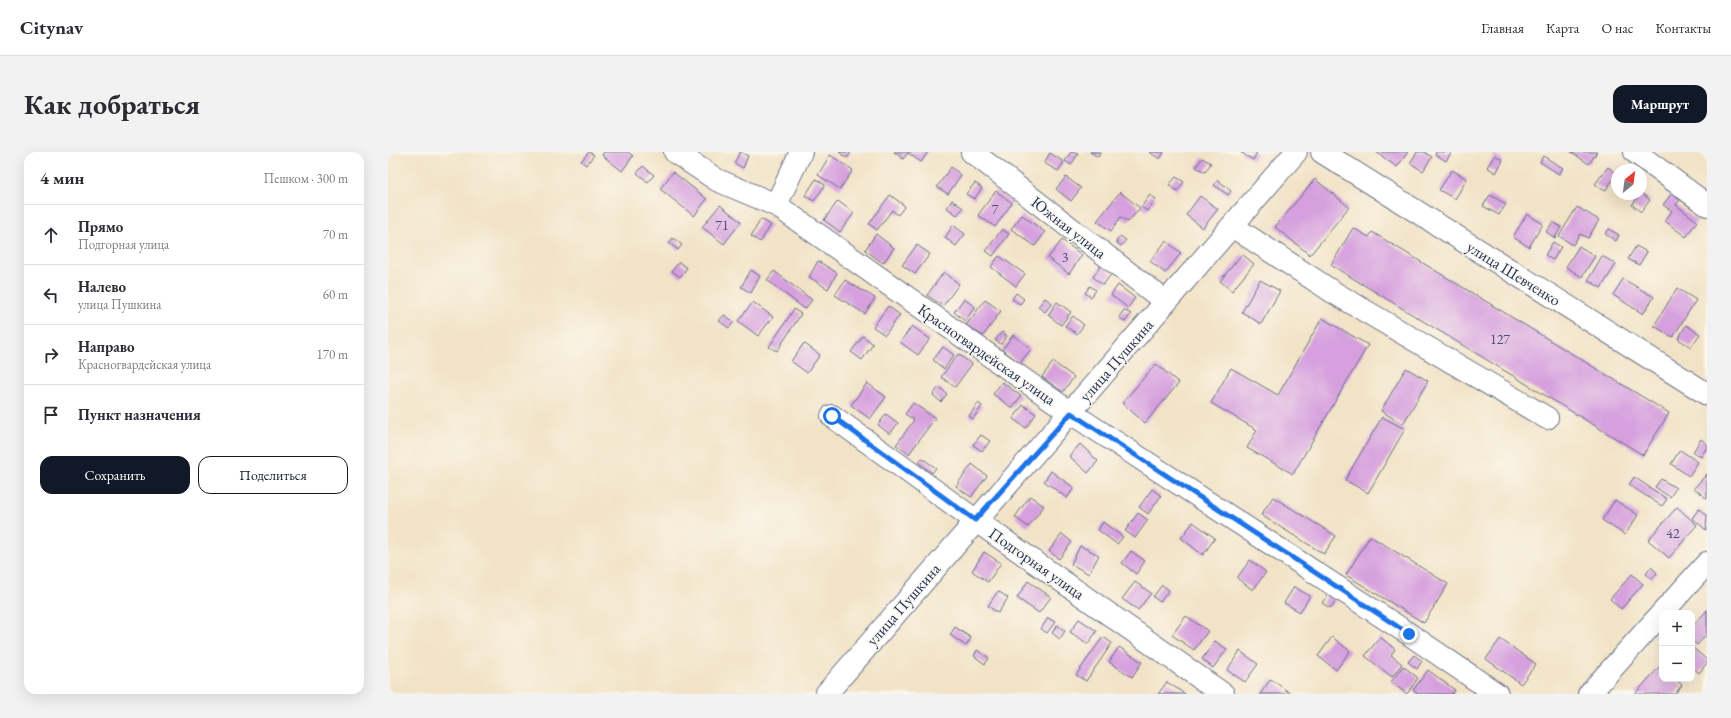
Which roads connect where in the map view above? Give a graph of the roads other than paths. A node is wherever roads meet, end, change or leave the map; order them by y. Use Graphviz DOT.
graph roads {
  1 [pos="675,152"];
  2 [pos="801,152"];
  3 [pos="972,152"];
  4 [pos="1296,152"];
  5 [pos="1322,152"];
  6 [pos="1635,152"];
  7 [pos="776,205"];
  8 [pos="1707,205"];
  9 [pos="1232,226"];
  10 [pos="1166,302"];
  11 [pos="1707,394"];
  12 [pos="1071,413"];
  13 [pos="832,416"];
  14 [pos="1547,418"];
  15 [pos="975,520"];
  16 [pos="1707,563"];
  17 [pos="826,694"];
  18 [pos="1223,694"];
  19 [pos="1497,694"];
  20 [pos="1589,694"];
  1 -- 7 [label="street, Красногвардейская улица"];
  2 -- 7 [label="street"];
  3 -- 10 [label="street, Южная улица"];
  4 -- 9 [label="street, улица Пушкина"];
  5 -- 11 [label="street, улица Шевченко"];
  6 -- 8 [label="street"];
  7 -- 12 [label="street, Красногвардейская улица"];
  9 -- 10 [label="street, улица Пушкина"];
  9 -- 14 [label="street"];
  10 -- 12 [label="street, улица Пушкина"];
  12 -- 15 [label="street, улица Пушкина"];
  12 -- 19 [label="street, Красногвардейская улица"];
  13 -- 15 [label="street, Подгорная улица"];
  15 -- 17 [label="street, улица Пушкина"];
  15 -- 18 [label="street, Подгорная улица"];
  16 -- 20 [label="street"];
}
